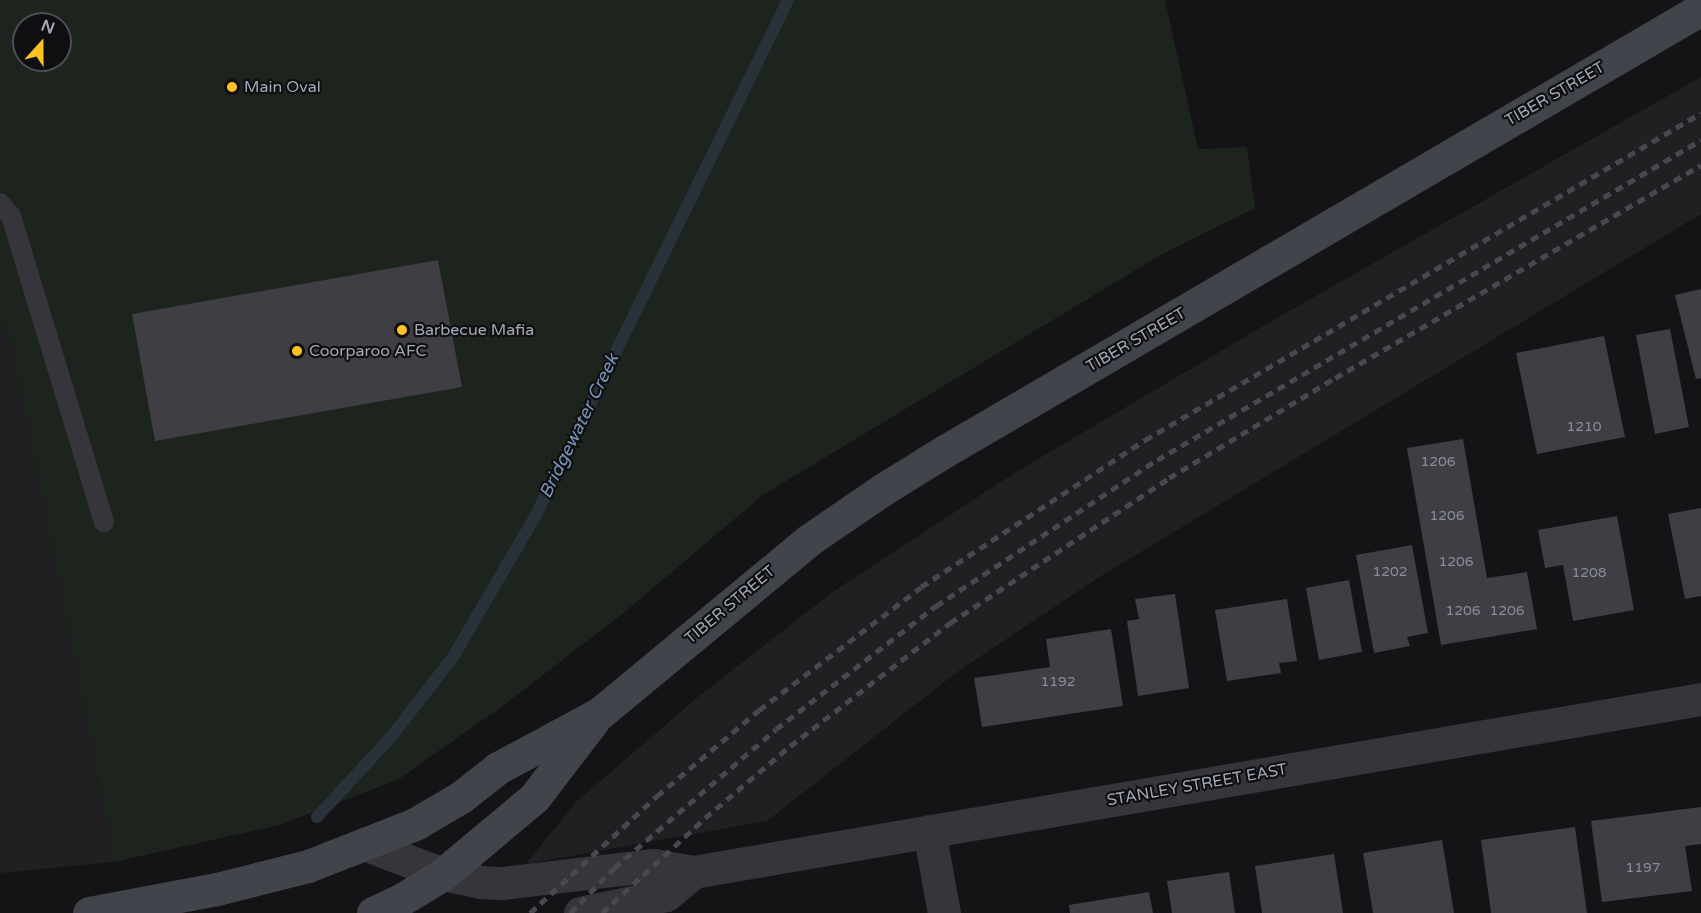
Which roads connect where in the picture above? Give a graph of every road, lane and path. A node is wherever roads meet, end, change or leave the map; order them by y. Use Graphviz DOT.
graph roads {
  1 [pos="1701,9"];
  2 [pos="0,203"];
  3 [pos="104,522"];
  4 [pos="1701,699"];
  5 [pos="600,713"];
  6 [pos="928,831"];
  7 [pos="364,844"];
  8 [pos="693,872"];
  9 [pos="443,874"];
  10 [pos="89,913"];
  11 [pos="373,913"];
  12 [pos="580,913"];
  13 [pos="944,913"];
  1 -- 5 [label="main road, TIBER STREET"];
  2 -- 3 [label="lane"];
  4 -- 6 [label="street, STANLEY STREET EAST"];
  5 -- 7 [label="main road, TIBER STREET"];
  5 -- 9 [label="main road, TIBER STREET"];
  6 -- 8 [label="street, STANLEY STREET EAST"];
  6 -- 13 [label="street"];
  7 -- 9 [label="street, STANLEY STREET EAST"];
  7 -- 10 [label="main road"];
  8 -- 9 [label="street, STANLEY STREET EAST"];
  8 -- 12 [label="street"];
  9 -- 11 [label="main road, TIBER STREET"];
}
